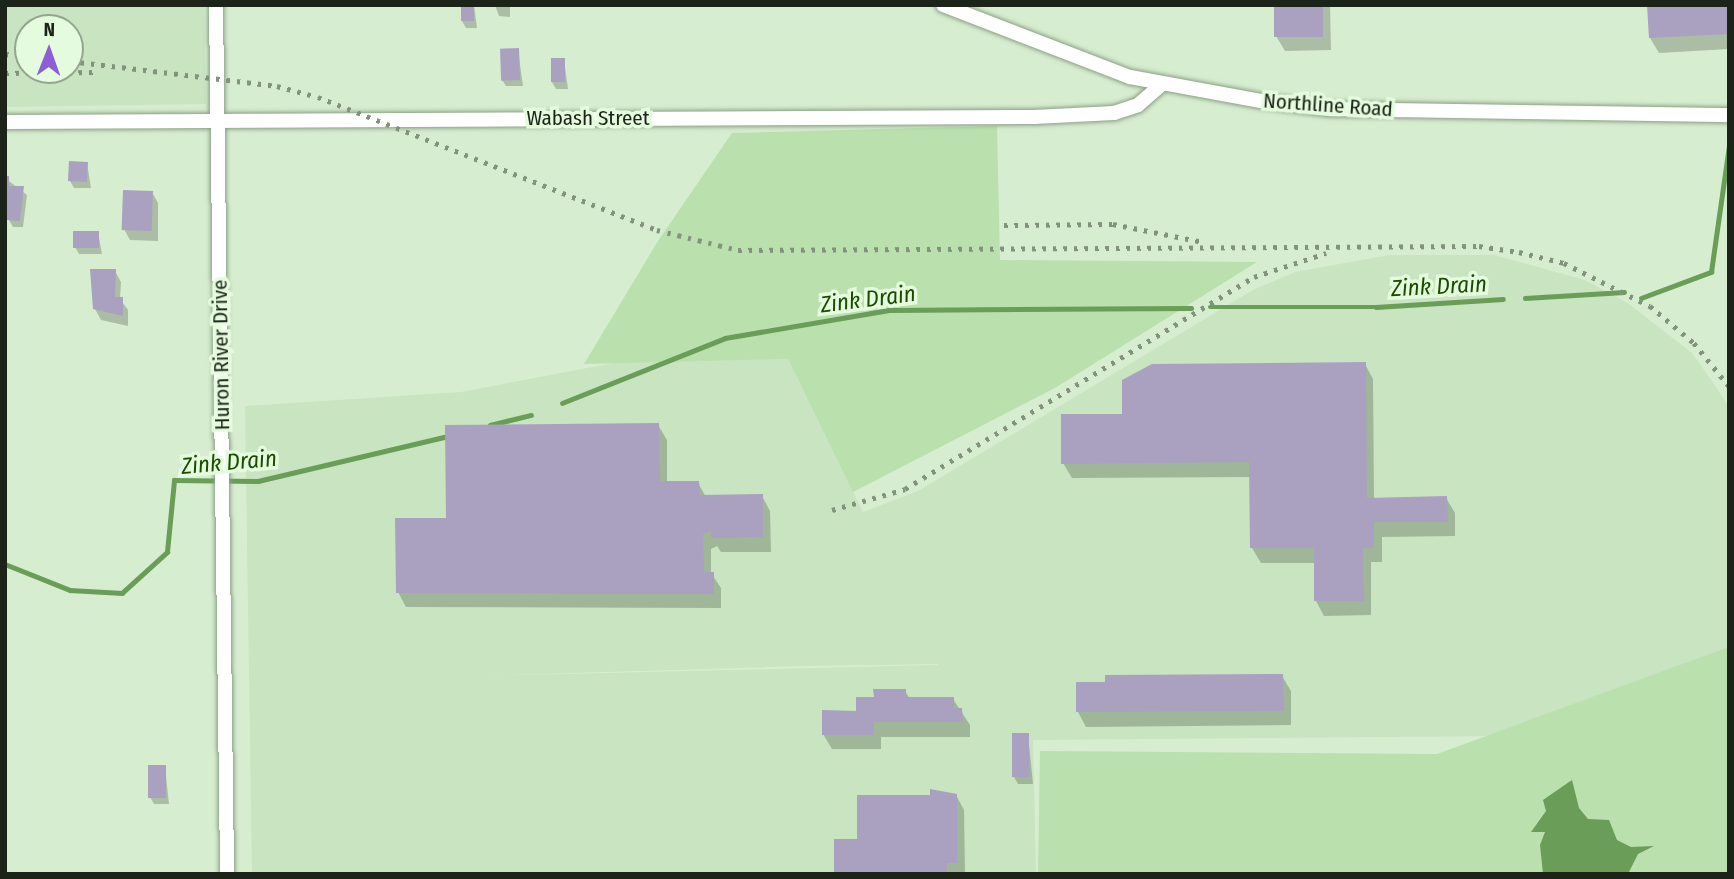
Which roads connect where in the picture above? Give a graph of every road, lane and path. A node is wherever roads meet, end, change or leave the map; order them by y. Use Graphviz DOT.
graph roads {
  1 [pos="216,5"];
  2 [pos="943,5"];
  3 [pos="1161,84"];
  4 [pos="1729,115"];
  5 [pos="218,119"];
  6 [pos="5,122"];
  7 [pos="227,874"];
  1 -- 5 [label="street, Huron River Drive"];
  2 -- 3 [label="street, Northline Road"];
  3 -- 4 [label="street, Northline Road"];
  3 -- 5 [label="street, Wabash Street"];
  5 -- 6 [label="street, Wabash Street"];
  5 -- 7 [label="street, Huron River Drive"];
}
